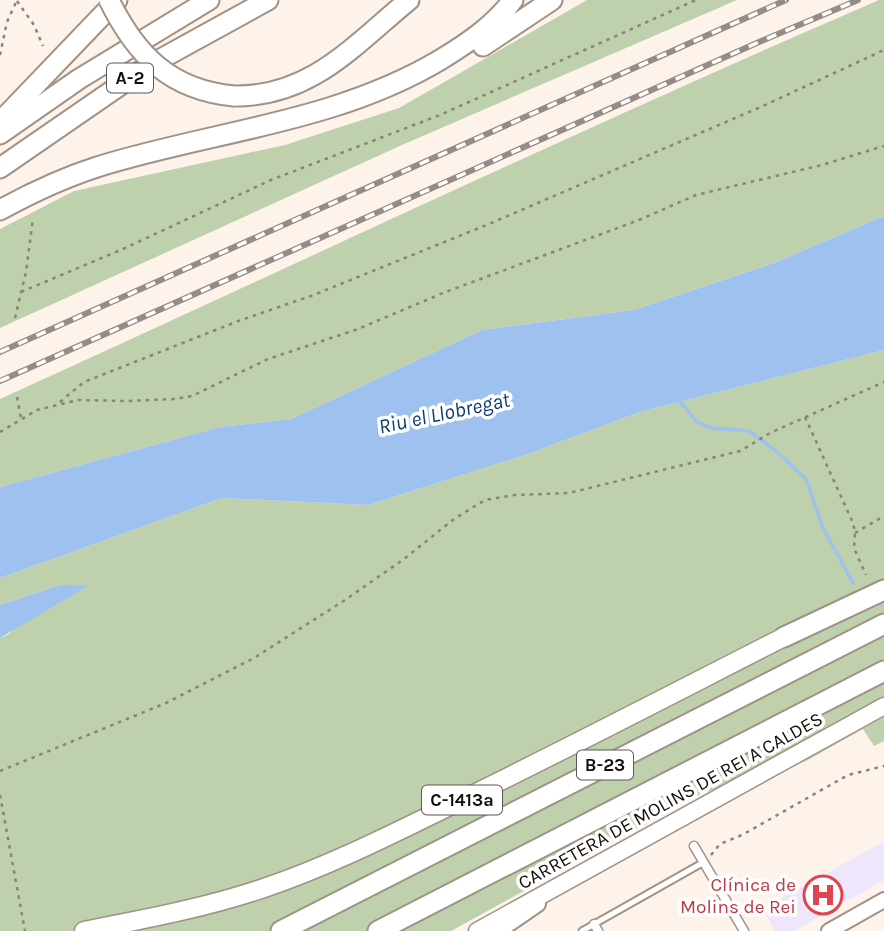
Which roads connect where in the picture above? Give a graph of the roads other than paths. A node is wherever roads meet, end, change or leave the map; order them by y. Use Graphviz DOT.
graph roads {
  1 [pos="109,0"];
  2 [pos="117,0"];
  3 [pos="209,0"];
  4 [pos="268,0"];
  5 [pos="409,0"];
  6 [pos="513,0"];
  7 [pos="552,0"];
  8 [pos="0,122"];
  9 [pos="0,134"];
  10 [pos="214,139"];
  11 [pos="0,168"];
  12 [pos="0,210"];
  13 [pos="884,579"];
  14 [pos="884,590"];
  15 [pos="884,624"];
  16 [pos="784,637"];
  17 [pos="884,671"];
  18 [pos="884,706"];
  19 [pos="694,846"];
  20 [pos="704,863"];
  21 [pos="595,865"];
  22 [pos="884,900"];
  23 [pos="596,928"];
  24 [pos="83,931"];
  25 [pos="281,931"];
  26 [pos="378,931"];
  27 [pos="477,931"];
  28 [pos="499,931"];
  29 [pos="582,931"];
  30 [pos="744,931"];
  31 [pos="829,931"];
  1 -- 5 [label="highway, bridge"];
  2 -- 8 [label="highway"];
  3 -- 9 [label="highway, A-2"];
  4 -- 11 [label="highway, A-2"];
  6 -- 10 [label="highway"];
  7 -- 10 [label="highway"];
  10 -- 12 [label="highway"];
  13 -- 16 [label="main road, C-1413a"];
  14 -- 16 [label="highway"];
  15 -- 25 [label="highway, B-23"];
  16 -- 24 [label="main road, C-1413a"];
  17 -- 26 [label="highway, B-23"];
  18 -- 21 [label="main road, CARRETERA DE MOLINS DE REI A CALDES"];
  19 -- 20 [label="street"];
  20 -- 23 [label="lane"];
  20 -- 30 [label="street"];
  21 -- 27 [label="main road, CARRETERA DE MOLINS DE REI A CALDES"];
  21 -- 28 [label="street"];
  22 -- 31 [label="street"];
  23 -- 29 [label="lane"];
}
